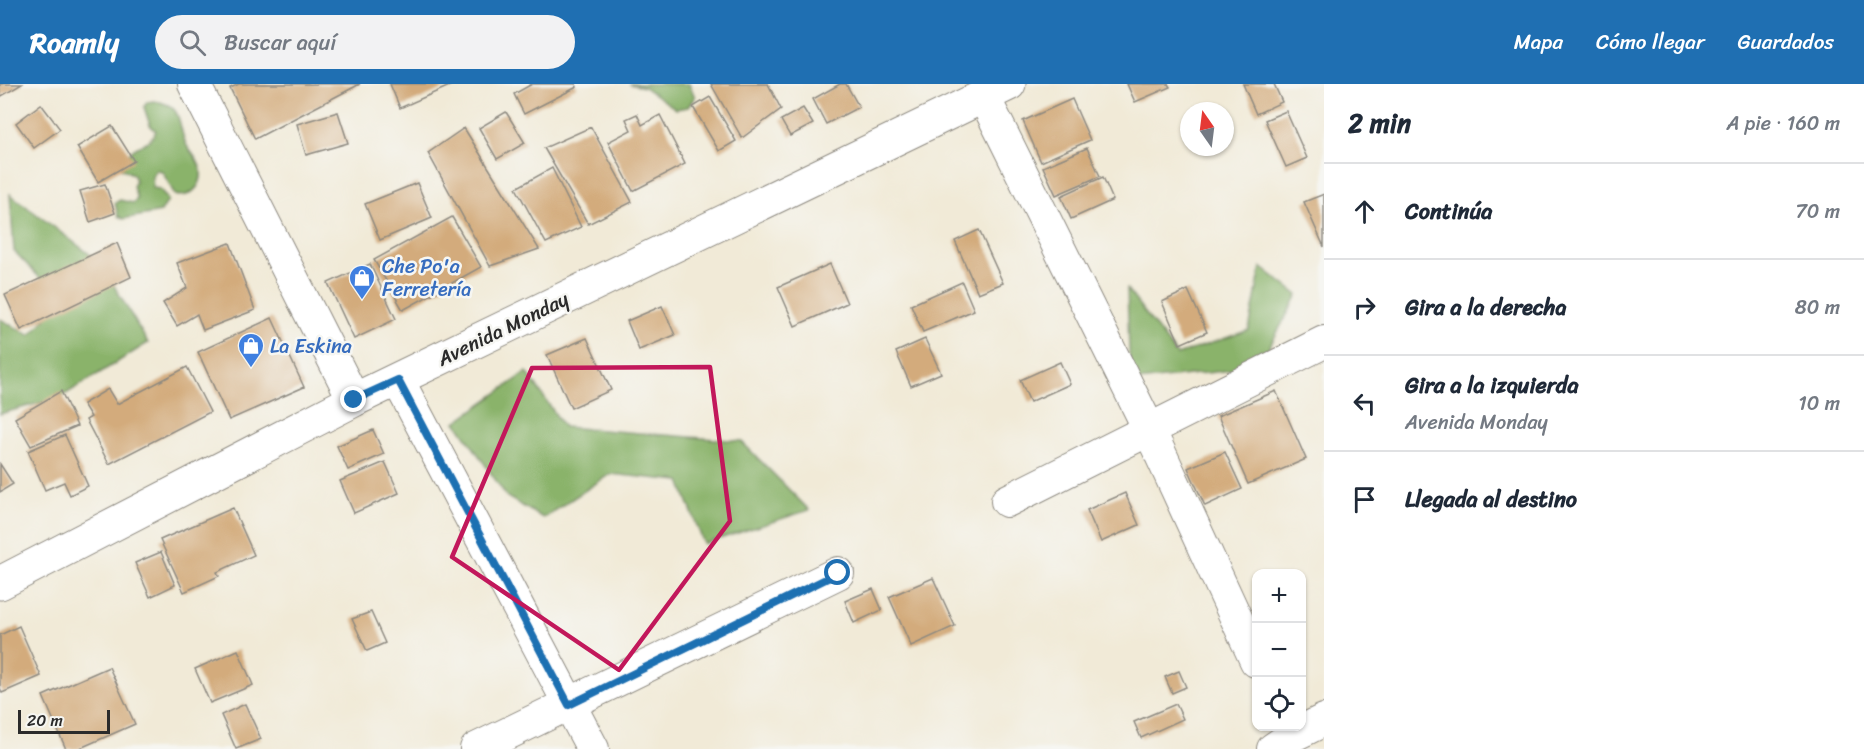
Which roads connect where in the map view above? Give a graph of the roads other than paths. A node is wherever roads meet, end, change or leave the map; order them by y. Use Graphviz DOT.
graph roads {
  1 [pos="194,84"];
  2 [pos="1001,88"];
  3 [pos="1324,342"];
  4 [pos="398,380"];
  5 [pos="354,400"];
  6 [pos="1149,429"];
  7 [pos="1007,501"];
  8 [pos="838,573"];
  9 [pos="0,583"];
  10 [pos="1252,650"];
  11 [pos="569,705"];
  12 [pos="1324,720"];
  13 [pos="1287,740"];
  14 [pos="476,749"];
  15 [pos="593,749"];
  1 -- 5 [label="street"];
  2 -- 4 [label="main road, Avenida Monday"];
  2 -- 6 [label="street"];
  3 -- 6 [label="street"];
  4 -- 5 [label="main road, Avenida Monday"];
  4 -- 11 [label="street"];
  5 -- 9 [label="main road, Avenida Monday"];
  6 -- 7 [label="street"];
  6 -- 10 [label="street"];
  8 -- 11 [label="street"];
  11 -- 14 [label="street"];
  11 -- 15 [label="street"];
  12 -- 13 [label="street"];
}
